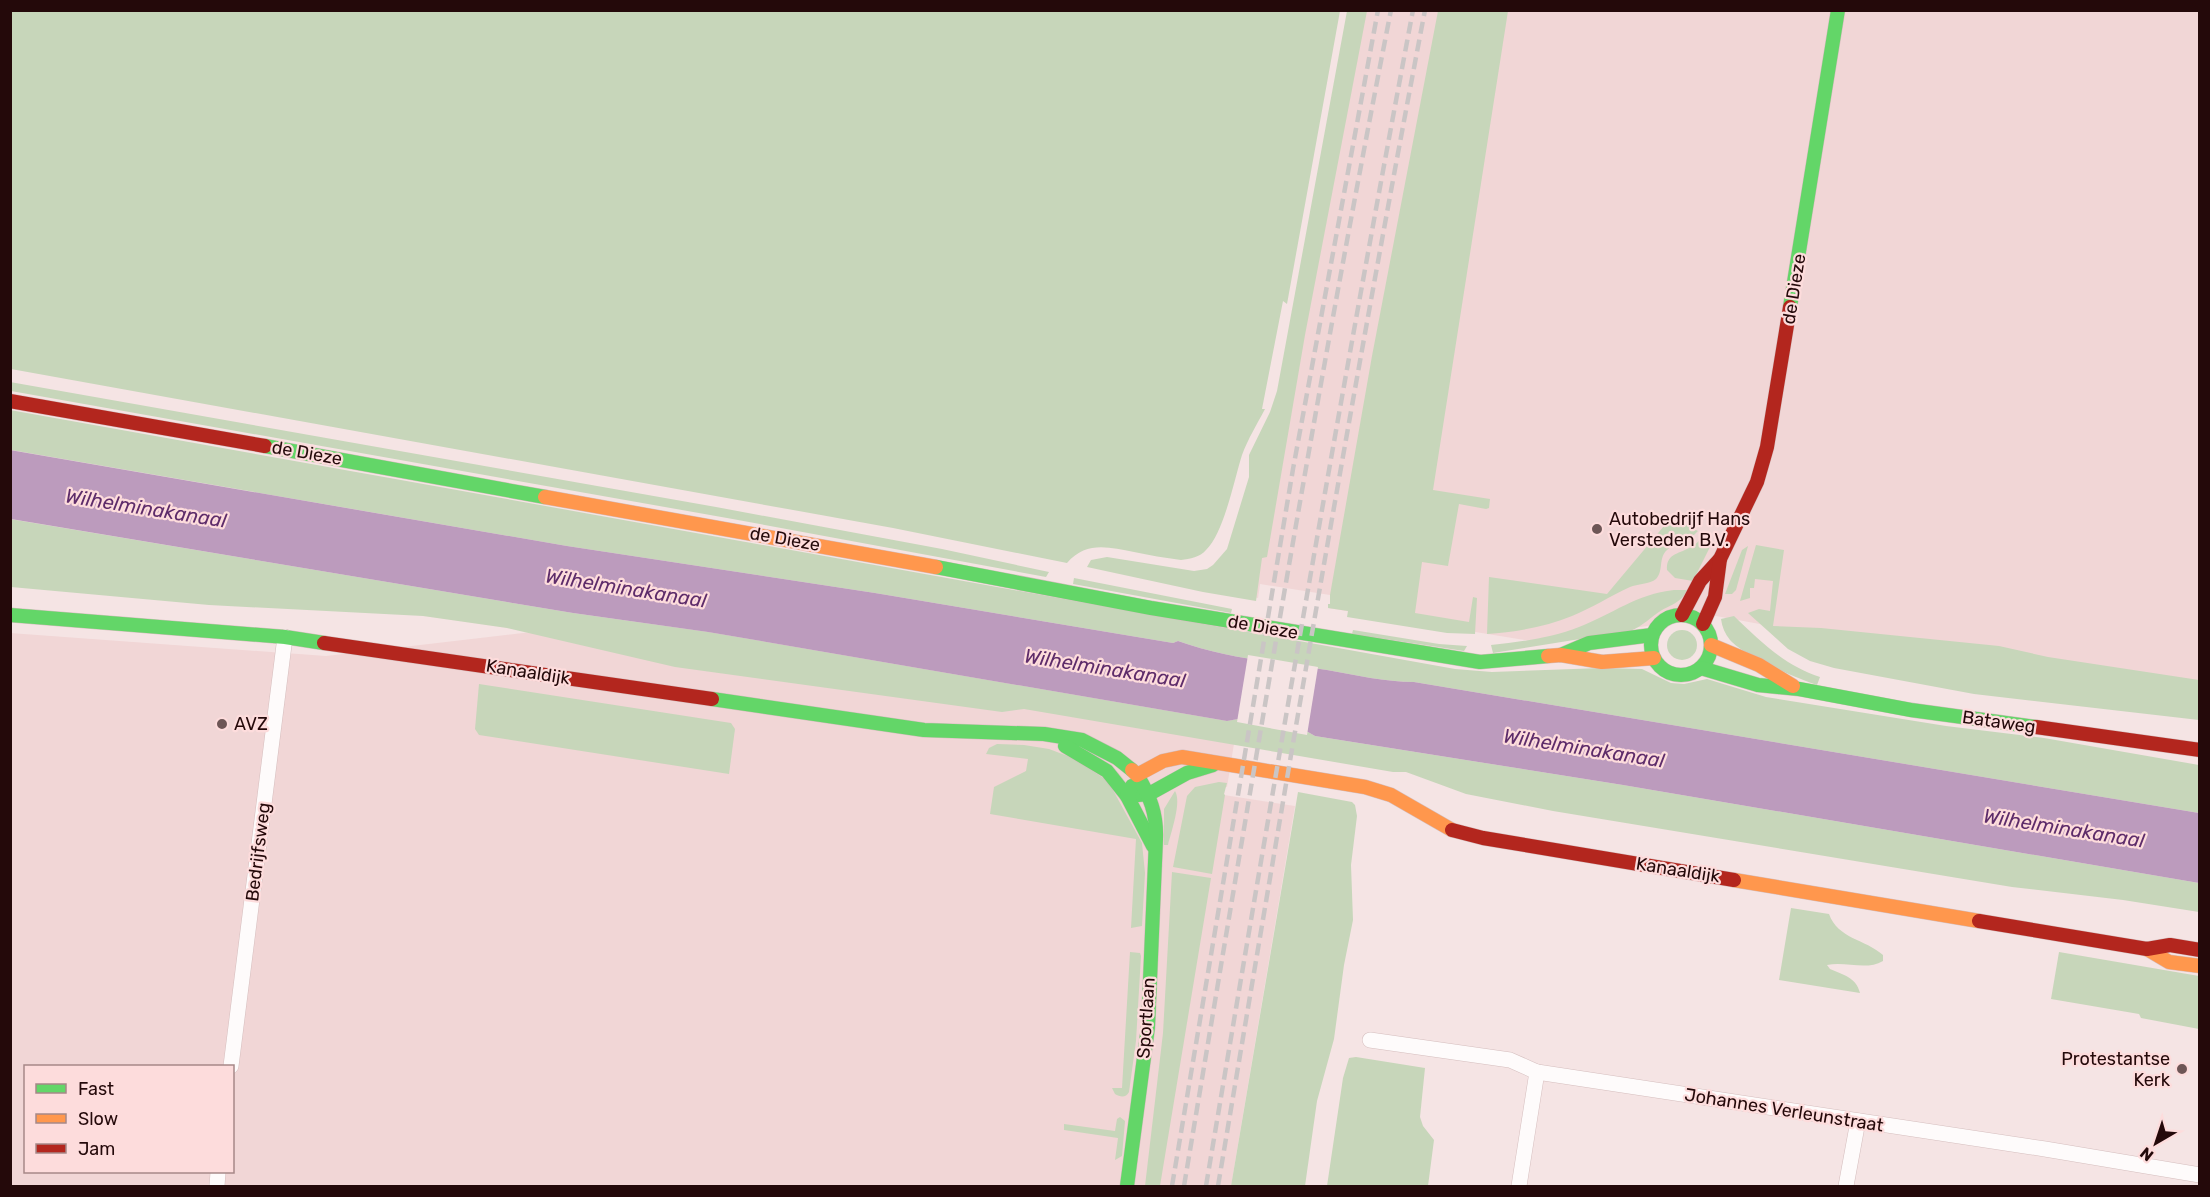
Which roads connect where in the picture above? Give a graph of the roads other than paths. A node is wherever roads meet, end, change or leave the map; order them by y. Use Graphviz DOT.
graph roads {
  1 [pos="1838,10"];
  2 [pos="10,401"];
  3 [pos="1720,559"];
  4 [pos="10,615"];
  5 [pos="1682,615"];
  6 [pos="1703,624"];
  7 [pos="1653,635"];
  8 [pos="285,637"];
  9 [pos="1711,645"];
  10 [pos="1561,656"];
  11 [pos="1654,658"];
  12 [pos="1701,668"];
  13 [pos="1799,689"];
  14 [pos="1044,734"];
  15 [pos="2199,750"];
  16 [pos="1219,762"];
  17 [pos="1137,775"];
  18 [pos="1149,794"];
  19 [pos="1127,796"];
  20 [pos="1155,850"];
  21 [pos="2147,949"];
  22 [pos="2199,950"];
  23 [pos="2199,966"];
  24 [pos="1370,1040"];
  25 [pos="231,1065"];
  26 [pos="1537,1072"];
  27 [pos="1858,1121"];
  28 [pos="2199,1175"];
  29 [pos="1127,1186"];
  30 [pos="1519,1186"];
  31 [pos="1846,1186"];
  1 -- 3 [label="street, de Dieze"];
  2 -- 10 [label="street, de Dieze"];
  3 -- 5 [label="street, de Dieze"];
  3 -- 6 [label="street, de Dieze"];
  4 -- 8 [label="street, Kanaaldijk"];
  5 -- 6 [label="street"];
  5 -- 7 [label="street"];
  6 -- 9 [label="street"];
  7 -- 10 [label="street, de Dieze"];
  7 -- 11 [label="street"];
  8 -- 14 [label="street, Kanaaldijk"];
  8 -- 25 [label="street, Bedrijfsweg"];
  9 -- 12 [label="street"];
  9 -- 13 [label="street, Bataweg"];
  10 -- 11 [label="street, de Dieze"];
  11 -- 12 [label="street"];
  12 -- 13 [label="street, Bataweg"];
  13 -- 15 [label="street, Bataweg"];
  14 -- 17 [label="street, Kanaaldijk"];
  14 -- 19 [label="street, Kanaaldijk"];
  16 -- 17 [label="street, Kanaaldijk"];
  16 -- 18 [label="street, Kanaaldijk"];
  16 -- 21 [label="street, Kanaaldijk"];
  17 -- 18 [label="street, Kanaaldijk"];
  17 -- 19 [label="street"];
  18 -- 19 [label="street, Kanaaldijk"];
  18 -- 20 [label="street, Sportlaan"];
  19 -- 20 [label="street, Sportlaan"];
  20 -- 29 [label="street, Sportlaan"];
  21 -- 22 [label="street, Kanaaldijk"];
  21 -- 23 [label="street, Kanaaldijk"];
  24 -- 26 [label="street, Johannes Verleunstraat"];
  26 -- 27 [label="street, Johannes Verleunstraat"];
  26 -- 30 [label="street"];
  27 -- 28 [label="street, Johannes Verleunstraat"];
  27 -- 31 [label="street"];
}
